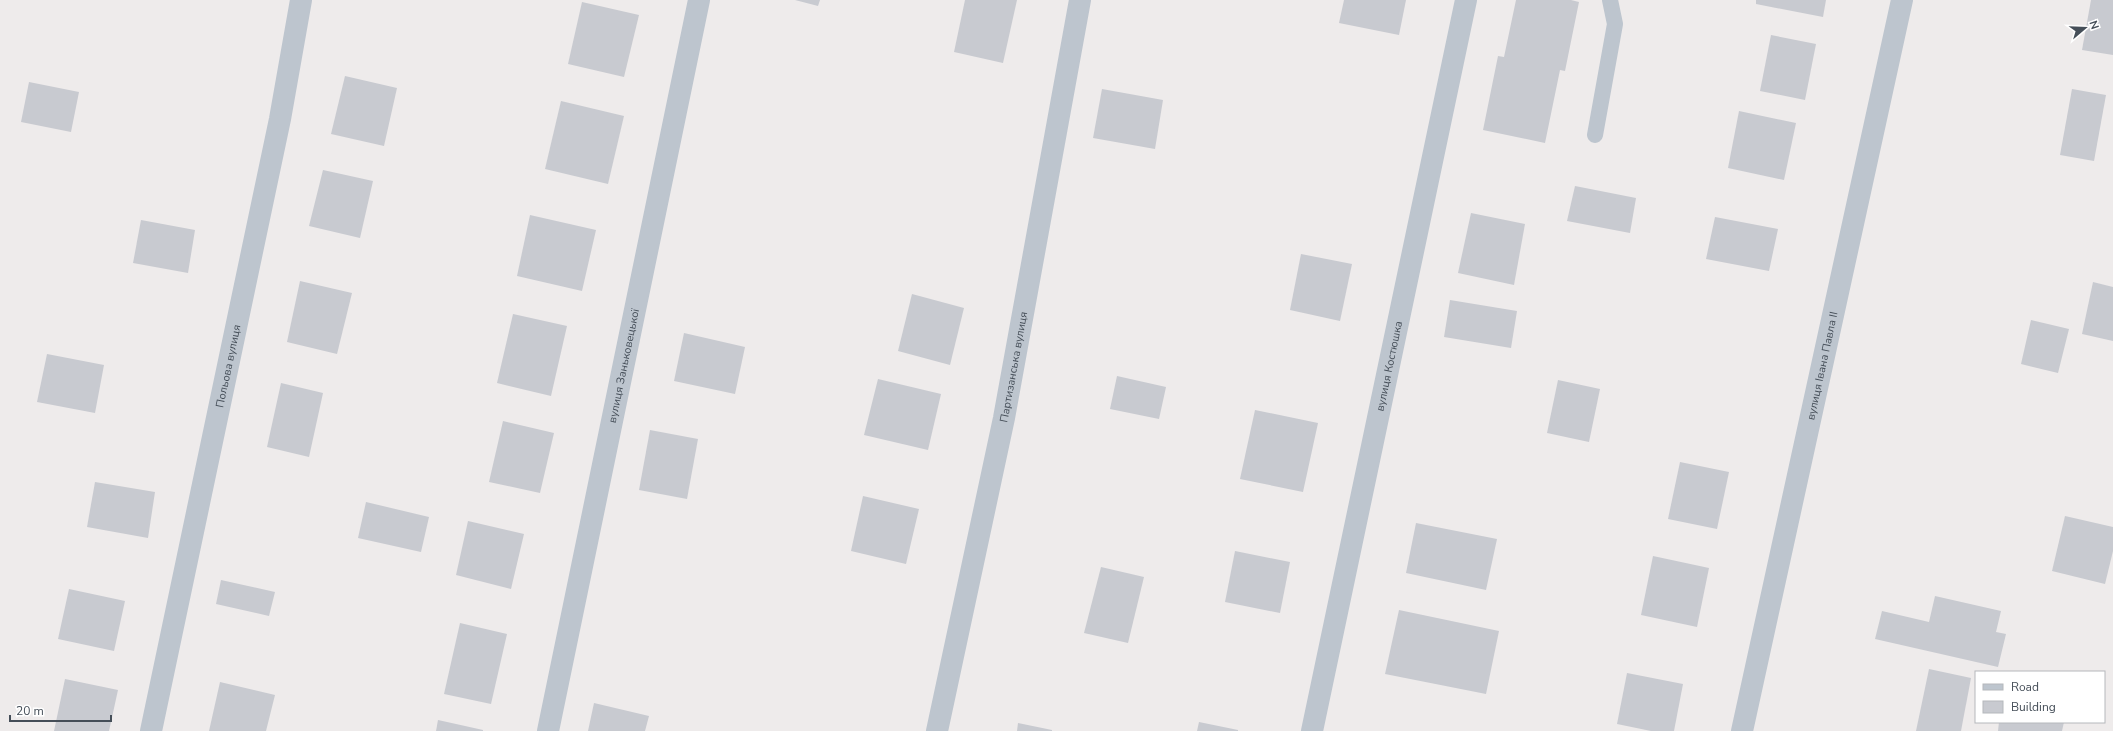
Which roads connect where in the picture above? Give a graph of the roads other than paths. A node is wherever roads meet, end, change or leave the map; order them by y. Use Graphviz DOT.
graph roads {
  1 [pos="301,0"];
  2 [pos="699,0"];
  3 [pos="1080,0"];
  4 [pos="1466,0"];
  5 [pos="1610,0"];
  6 [pos="1902,0"];
  7 [pos="1595,135"];
  8 [pos="151,731"];
  9 [pos="548,731"];
  10 [pos="937,731"];
  11 [pos="1312,731"];
  12 [pos="1742,731"];
  1 -- 8 [label="street, Польова вулиця"];
  2 -- 9 [label="street, вулиця Заньковецької"];
  3 -- 10 [label="street, Партизанська вулиця"];
  4 -- 11 [label="street, вулиця Костюшка"];
  5 -- 7 [label="lane"];
  6 -- 12 [label="street, вулиця Івана Павла II"];
}
